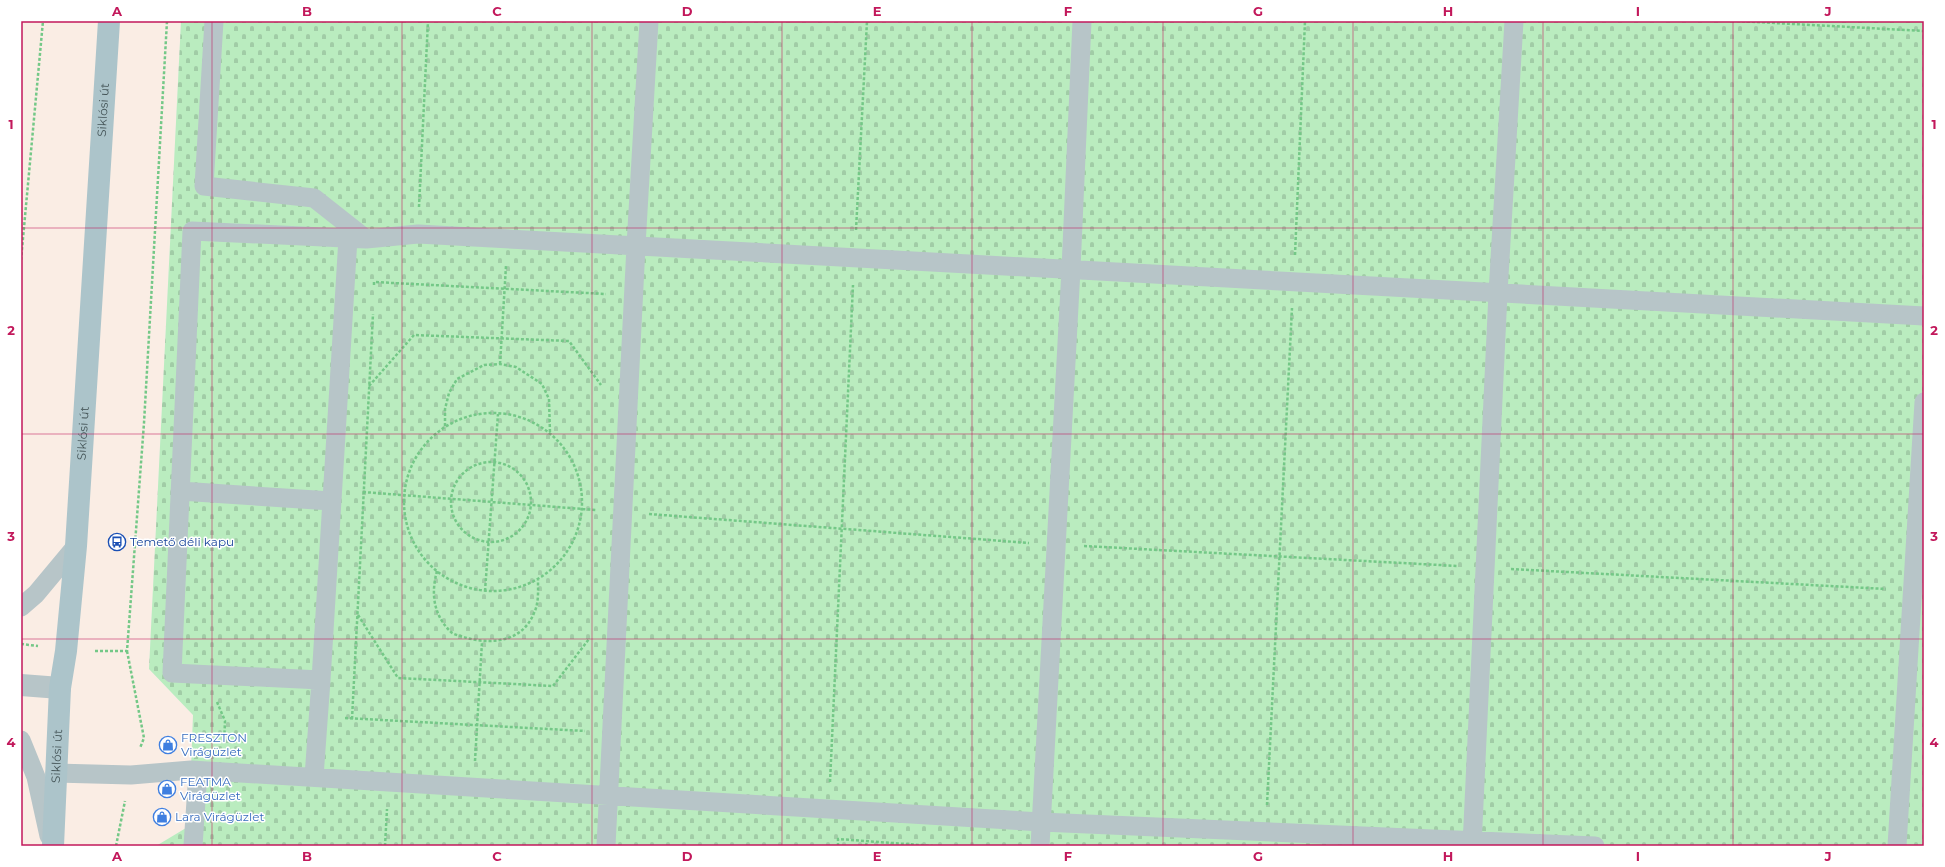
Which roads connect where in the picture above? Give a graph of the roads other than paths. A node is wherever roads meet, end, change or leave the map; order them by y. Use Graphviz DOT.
graph roads {
  1 [pos="109,21"];
  2 [pos="214,21"];
  3 [pos="649,21"];
  4 [pos="1082,21"];
  5 [pos="1514,21"];
  6 [pos="357,239"];
  7 [pos="636,246"];
  8 [pos="1071,269"];
  9 [pos="1498,293"];
  10 [pos="1924,316"];
  11 [pos="1924,402"];
  12 [pos="180,491"];
  13 [pos="332,501"];
  14 [pos="76,546"];
  15 [pos="21,607"];
  16 [pos="321,680"];
  17 [pos="21,685"];
  18 [pos="60,688"];
  19 [pos="21,740"];
  20 [pos="198,771"];
  21 [pos="55,773"];
  22 [pos="314,777"];
  23 [pos="609,795"];
  24 [pos="1041,822"];
  25 [pos="1472,843"];
  26 [pos="52,846"];
  27 [pos="193,846"];
  28 [pos="606,846"];
  29 [pos="1040,846"];
  30 [pos="1595,846"];
  31 [pos="1896,846"];
  1 -- 14 [label="main road, Siklósi út"];
  2 -- 6 [label="lane"];
  3 -- 7 [label="lane"];
  4 -- 8 [label="lane"];
  5 -- 9 [label="lane"];
  6 -- 7 [label="lane"];
  6 -- 12 [label="lane"];
  6 -- 13 [label="lane"];
  7 -- 8 [label="lane"];
  7 -- 23 [label="lane"];
  8 -- 9 [label="lane"];
  8 -- 24 [label="lane"];
  9 -- 10 [label="lane"];
  9 -- 25 [label="lane"];
  11 -- 31 [label="lane"];
  12 -- 13 [label="lane"];
  12 -- 16 [label="lane"];
  13 -- 16 [label="lane"];
  14 -- 15 [label="lane"];
  14 -- 18 [label="main road, Siklósi út"];
  16 -- 22 [label="lane"];
  17 -- 18 [label="street"];
  18 -- 21 [label="main road, Siklósi út"];
  19 -- 26 [label="lane"];
  20 -- 21 [label="lane"];
  20 -- 22 [label="lane"];
  20 -- 27 [label="lane"];
  21 -- 26 [label="main road, Siklósi út"];
  22 -- 23 [label="lane"];
  23 -- 24 [label="lane"];
  23 -- 28 [label="lane"];
  24 -- 25 [label="lane"];
  24 -- 29 [label="lane"];
  25 -- 30 [label="lane"];
}
